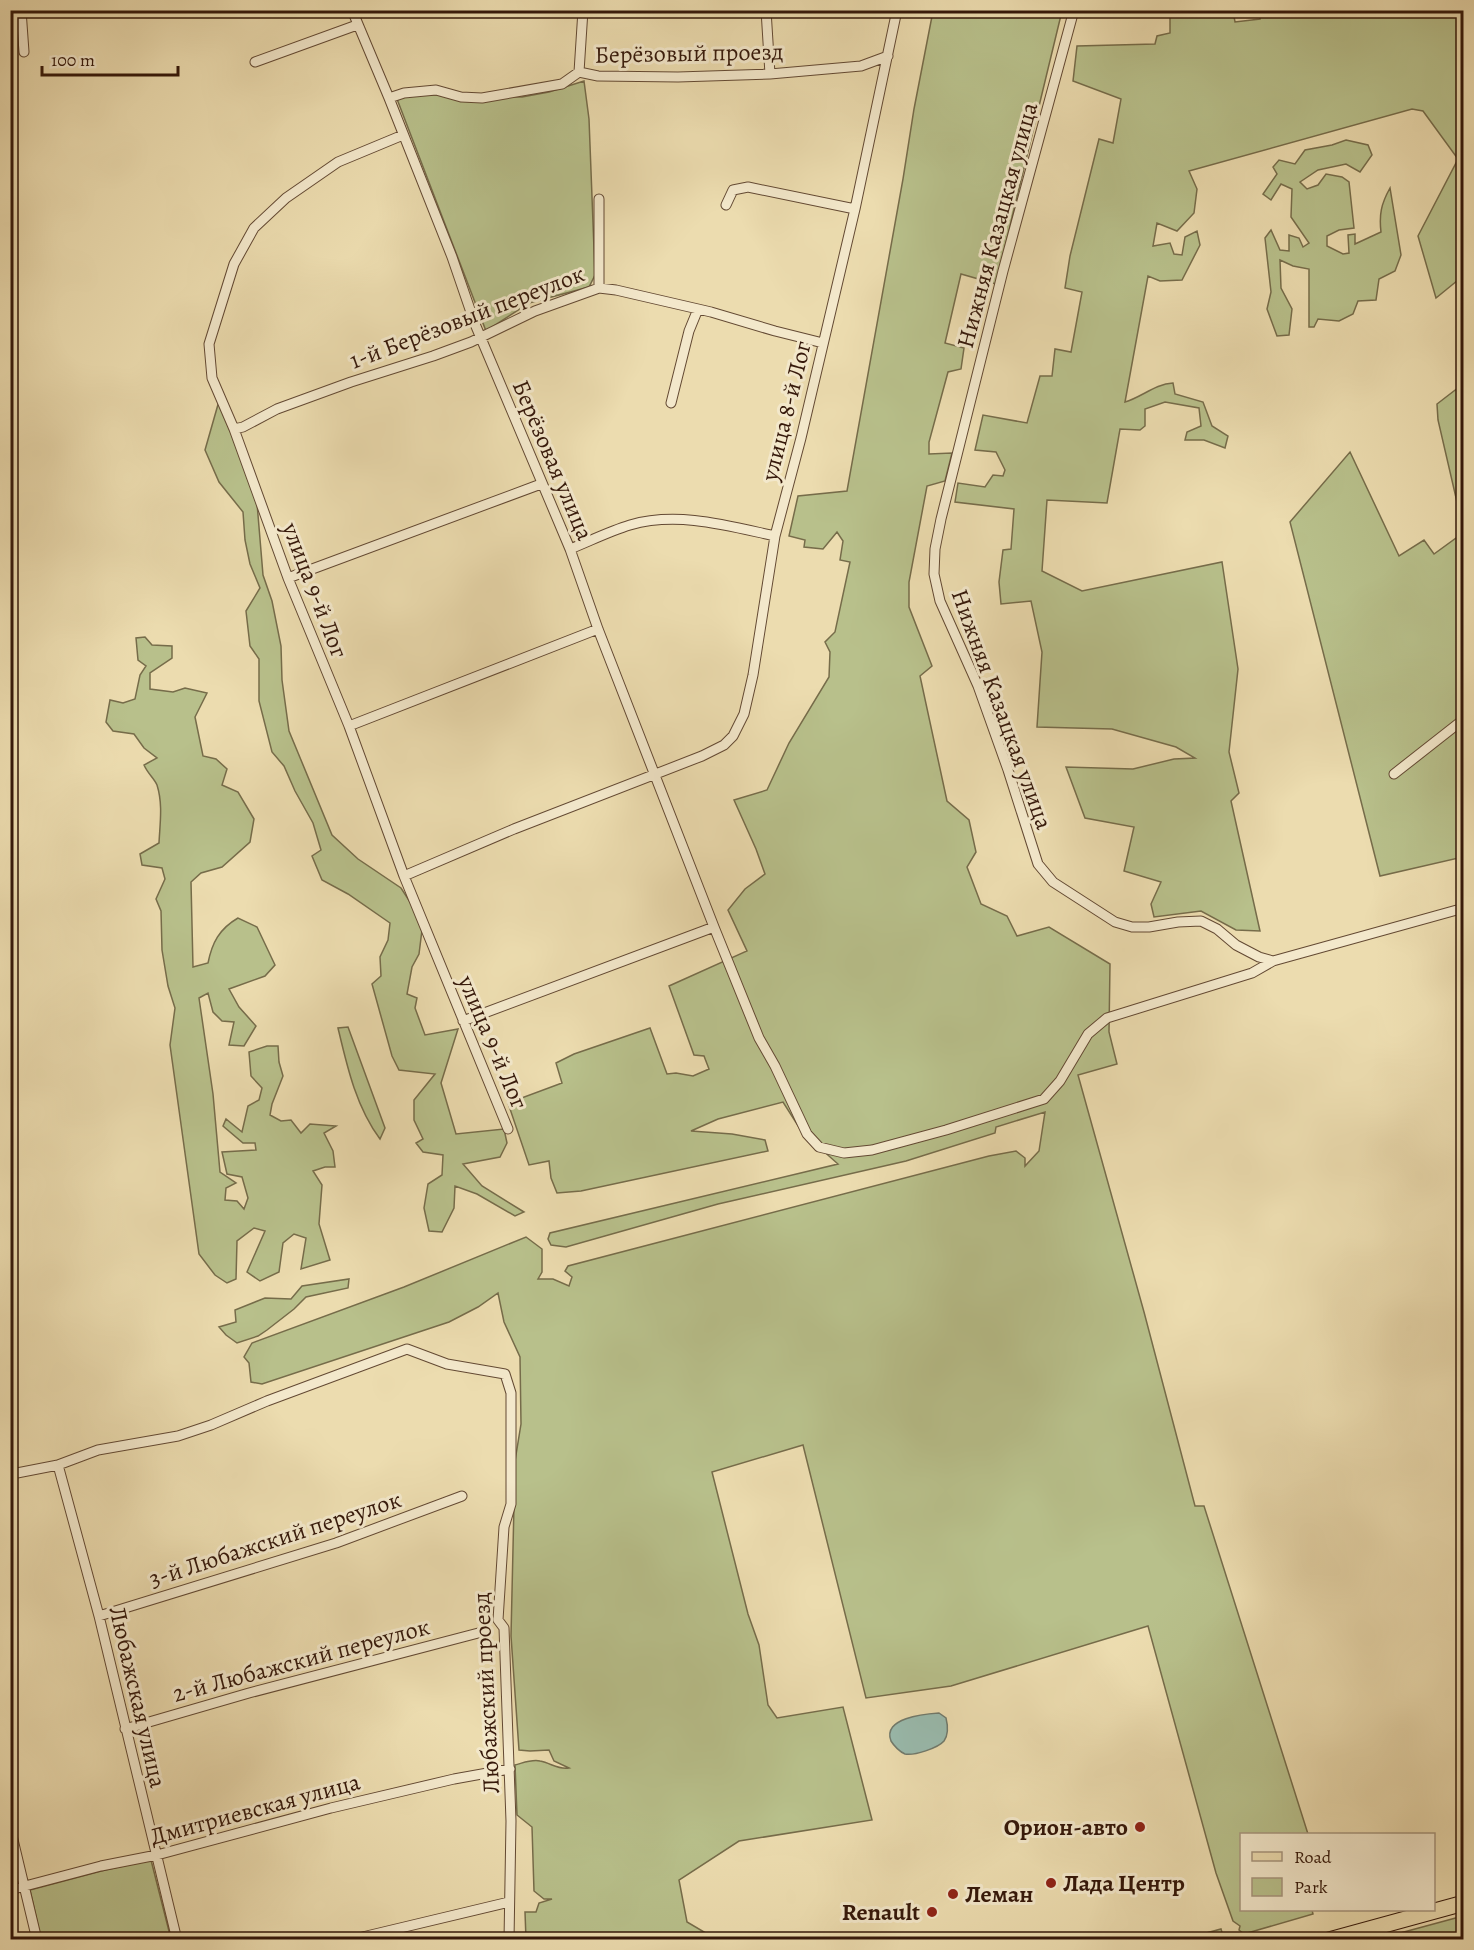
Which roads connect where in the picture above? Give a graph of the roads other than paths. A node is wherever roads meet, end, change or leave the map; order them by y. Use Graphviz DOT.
graph roads {
  1 [pos="21,10"];
  2 [pos="352,10"];
  3 [pos="583,10"];
  4 [pos="766,10"];
  5 [pos="897,10"];
  6 [pos="1074,10"];
  7 [pos="357,25"];
  8 [pos="24,52"];
  9 [pos="888,56"];
  10 [pos="255,62"];
  11 [pos="579,72"];
  12 [pos="770,74"];
  13 [pos="389,98"];
  14 [pos="404,135"];
  15 [pos="599,199"];
  16 [pos="726,205"];
  17 [pos="855,209"];
  18 [pos="599,288"];
  19 [pos="698,309"];
  20 [pos="480,338"];
  21 [pos="823,343"];
  22 [pos="670,403"];
  23 [pos="234,429"];
  24 [pos="542,484"];
  25 [pos="776,536"];
  26 [pos="570,549"];
  27 [pos="288,578"];
  28 [pos="598,629"];
  29 [pos="1464,719"];
  30 [pos="348,726"];
  31 [pos="1394,774"];
  32 [pos="656,775"];
  33 [pos="404,876"];
  34 [pos="1464,908"];
  35 [pos="714,927"];
  36 [pos="1273,961"];
  37 [pos="463,1021"];
  38 [pos="508,1129"];
  39 [pos="58,1465"];
  40 [pos="10,1473"];
  41 [pos="462,1496"];
  42 [pos="99,1616"];
  43 [pos="486,1631"];
  44 [pos="125,1729"];
  45 [pos="510,1769"];
  46 [pos="10,1827"];
  47 [pos="157,1855"];
  48 [pos="24,1887"];
  49 [pos="10,1890"];
  50 [pos="509,1902"];
  51 [pos="1464,1903"];
  52 [pos="1435,1911"];
  53 [pos="1435,1911"];
  54 [pos="36,1940"];
  55 [pos="177,1940"];
  56 [pos="350,1940"];
  57 [pos="509,1940"];
  58 [pos="1329,1940"];
  1 -- 8 [label="street"];
  2 -- 7 [label="street, Берёзовая улица"];
  3 -- 11 [label="street"];
  4 -- 12 [label="street"];
  5 -- 9 [label="street, улица 8-й Лог"];
  6 -- 36 [label="street, Нижняя Казацкая улица"];
  7 -- 10 [label="street"];
  7 -- 13 [label="street, Берёзовая улица"];
  9 -- 12 [label="street, Берёзовый проезд"];
  9 -- 17 [label="street, улица 8-й Лог"];
  11 -- 12 [label="street, Берёзовый проезд"];
  11 -- 13 [label="street, Берёзовый проезд"];
  13 -- 14 [label="street, Берёзовая улица"];
  14 -- 20 [label="street, Берёзовая улица"];
  14 -- 23 [label="street, улица 9-й Лог"];
  15 -- 18 [label="street"];
  16 -- 17 [label="street"];
  17 -- 21 [label="street, улица 8-й Лог"];
  18 -- 19 [label="street, 1-й Берёзовый переулок"];
  18 -- 20 [label="street, 1-й Берёзовый переулок"];
  19 -- 21 [label="street, 1-й Берёзовый переулок"];
  19 -- 22 [label="street"];
  20 -- 23 [label="street, 1-й Берёзовый переулок"];
  20 -- 24 [label="street, Берёзовая улица"];
  21 -- 25 [label="street, улица 8-й Лог"];
  23 -- 27 [label="street, улица 9-й Лог"];
  24 -- 26 [label="street, Берёзовая улица"];
  24 -- 27 [label="street"];
  25 -- 26 [label="street"];
  25 -- 32 [label="street, улица 8-й Лог"];
  26 -- 28 [label="street, Берёзовая улица"];
  27 -- 30 [label="street, улица 9-й Лог"];
  28 -- 30 [label="street"];
  28 -- 32 [label="street, Берёзовая улица"];
  29 -- 31 [label="street"];
  30 -- 33 [label="street, улица 9-й Лог"];
  32 -- 33 [label="street, улица 8-й Лог"];
  32 -- 35 [label="street, Берёзовая улица"];
  33 -- 37 [label="street, улица 9-й Лог"];
  34 -- 36 [label="street"];
  35 -- 36 [label="street, Берёзовая улица"];
  35 -- 37 [label="street"];
  37 -- 38 [label="street, улица 9-й Лог"];
  39 -- 40 [label="street"];
  39 -- 42 [label="street, Любажская улица"];
  39 -- 45 [label="street, Любажский проезд"];
  41 -- 42 [label="street, 3-й Любажский переулок"];
  42 -- 44 [label="street, Любажская улица"];
  43 -- 44 [label="street, 2-й Любажский переулок"];
  44 -- 47 [label="street, Любажская улица"];
  45 -- 47 [label="street, Дмитриевская улица"];
  45 -- 50 [label="street, Любажский проезд"];
  46 -- 48 [label="street"];
  47 -- 48 [label="street, Дмитриевская улица"];
  47 -- 55 [label="street, Любажская улица"];
  48 -- 49 [label="street, Дмитриевская улица"];
  48 -- 54 [label="street"];
  50 -- 56 [label="street"];
  50 -- 57 [label="street, Любажский проезд"];
  51 -- 53 [label="main road"];
  52 -- 58 [label="main road"];
}
